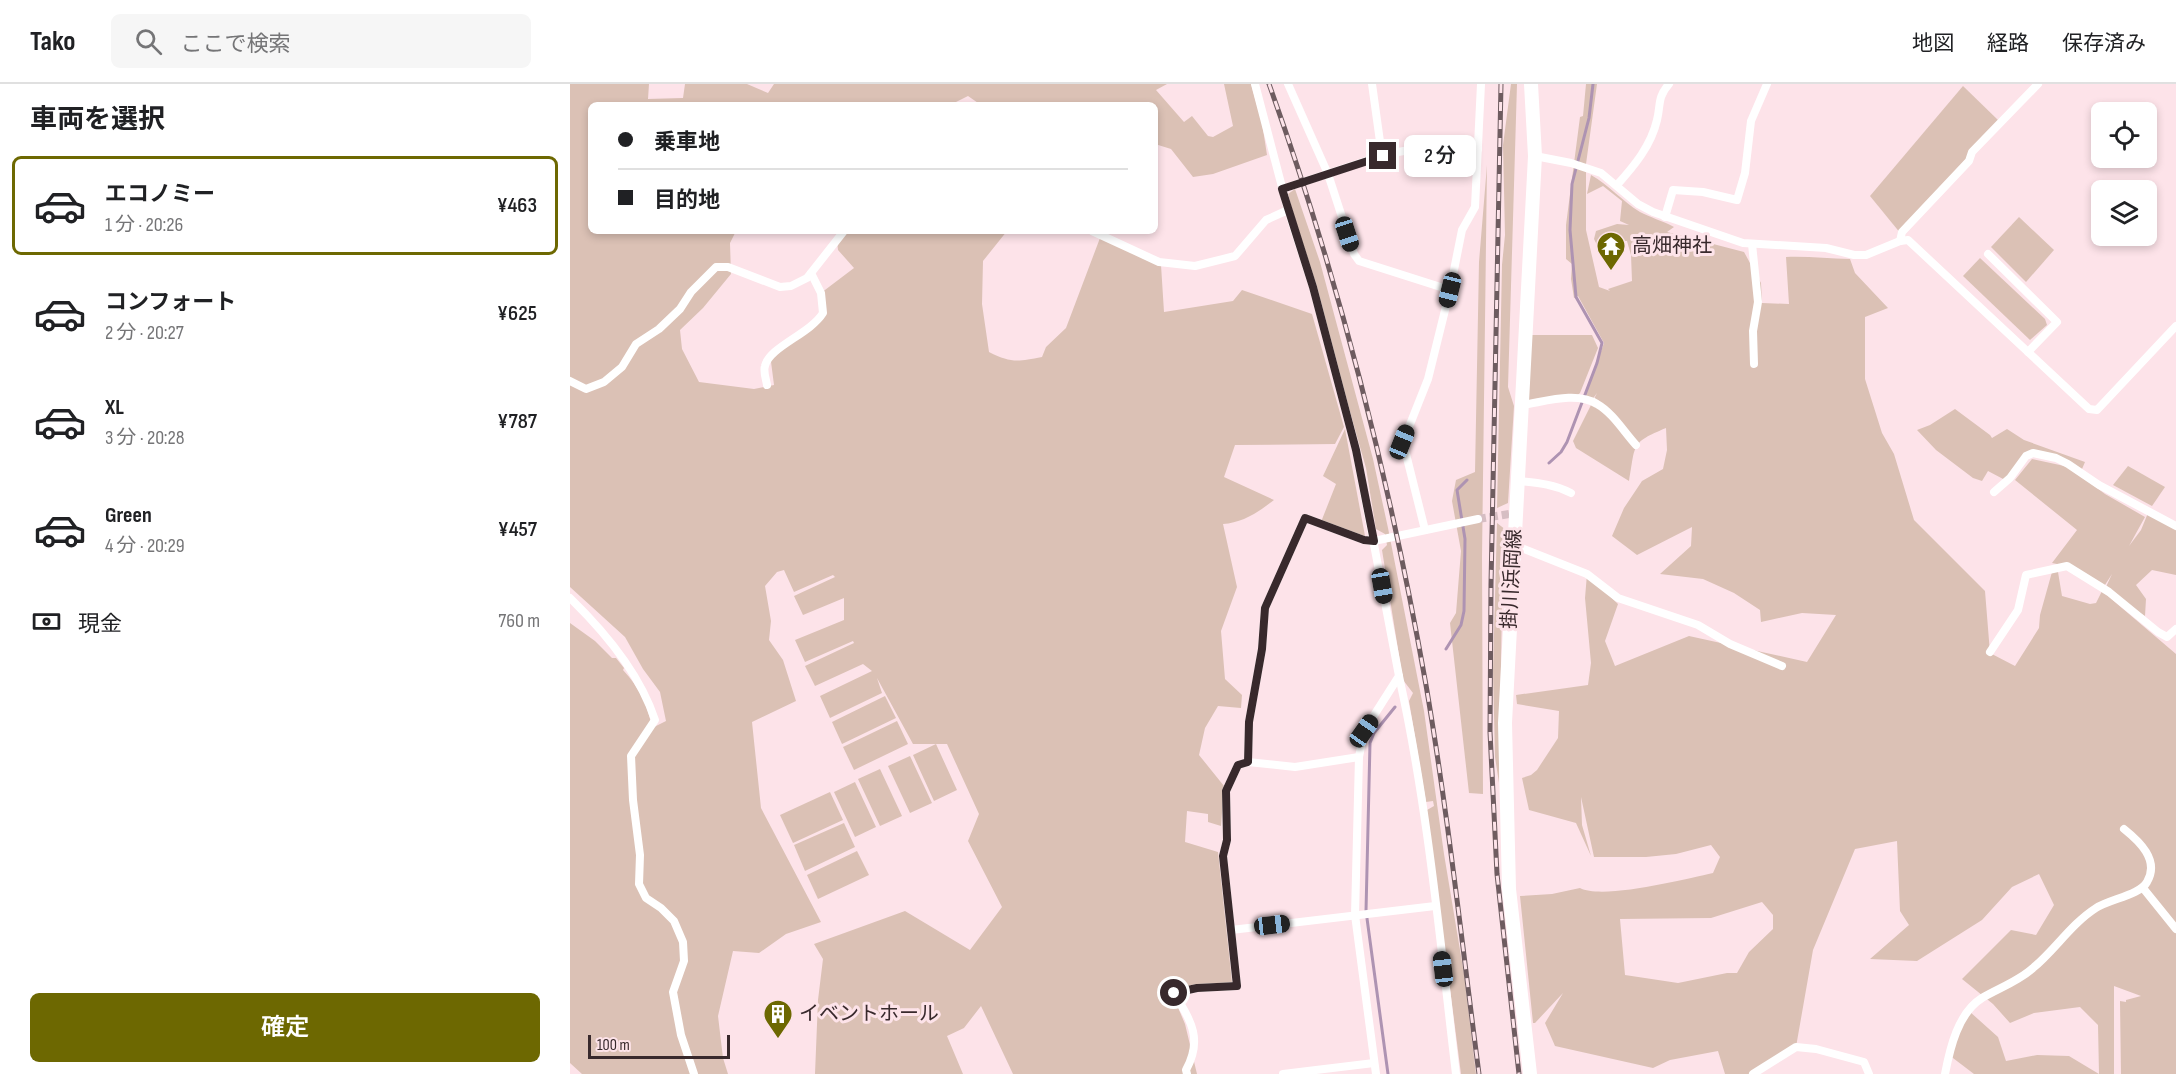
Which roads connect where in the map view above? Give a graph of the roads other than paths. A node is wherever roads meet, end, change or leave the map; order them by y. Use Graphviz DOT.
graph roads {
  1 [pos="1254,84"];
  2 [pos="1288,84"];
  3 [pos="1372,84"];
  4 [pos="1481,84"];
  5 [pos="1531,84"];
  6 [pos="1669,84"];
  7 [pos="1767,84"];
  8 [pos="2038,84"];
  9 [pos="1478,149"];
  10 [pos="1383,156"];
  11 [pos="1535,156"];
  12 [pos="1328,174"];
  13 [pos="1617,185"];
  14 [pos="1282,189"];
  15 [pos="1288,210"];
  16 [pos="1665,217"];
  17 [pos="842,234"];
  18 [pos="1098,234"];
  19 [pos="1900,240"];
  20 [pos="1752,244"];
  21 [pos="1989,254"];
  22 [pos="811,273"];
  23 [pos="1450,290"];
  24 [pos="2176,326"];
  25 [pos="2028,352"];
  26 [pos="1754,364"];
  27 [pos="570,381"];
  28 [pos="767,385"];
  29 [pos="1522,405"];
  30 [pos="1636,445"];
  31 [pos="1518,482"];
  32 [pos="1994,492"];
  33 [pos="1571,494"];
  34 [pos="1474,519"];
  35 [pos="2176,526"];
  36 [pos="1425,530"];
  37 [pos="1374,541"];
  38 [pos="1514,545"];
  39 [pos="570,598"];
  40 [pos="2176,629"];
  41 [pos="1990,652"];
  42 [pos="1782,666"];
  43 [pos="1399,676"];
  44 [pos="1359,758"];
  45 [pos="1248,762"];
  46 [pos="2124,829"];
  47 [pos="2143,888"];
  48 [pos="1435,906"];
  49 [pos="1355,915"];
  50 [pos="2176,929"];
  51 [pos="1231,930"];
  52 [pos="1374,1063"];
  53 [pos="694,1074"];
  54 [pos="1187,1074"];
  55 [pos="1283,1074"];
  56 [pos="1376,1074"];
  57 [pos="1456,1074"];
  58 [pos="1530,1074"];
  59 [pos="1753,1074"];
  60 [pos="1869,1074"];
  61 [pos="1945,1074"];
  1 -- 14 [label="street"];
  2 -- 12 [label="street"];
  3 -- 10 [label="street"];
  4 -- 9 [label="street"];
  5 -- 11 [label="main road, 掛川浜岡線"];
  6 -- 13 [label="street"];
  7 -- 16 [label="street"];
  8 -- 19 [label="street"];
  9 -- 10 [label="street"];
  9 -- 23 [label="street"];
  10 -- 12 [label="street"];
  11 -- 13 [label="street"];
  11 -- 29 [label="main road, 掛川浜岡線"];
  12 -- 14 [label="street"];
  12 -- 23 [label="street"];
  13 -- 16 [label="street"];
  14 -- 15 [label="street"];
  15 -- 18 [label="street"];
  15 -- 37 [label="street"];
  16 -- 20 [label="street"];
  17 -- 22 [label="street"];
  19 -- 20 [label="street"];
  19 -- 25 [label="street"];
  20 -- 26 [label="street"];
  21 -- 25 [label="street"];
  22 -- 27 [label="street"];
  22 -- 28 [label="street"];
  23 -- 36 [label="street"];
  24 -- 25 [label="street"];
  29 -- 30 [label="street"];
  29 -- 31 [label="main road, 掛川浜岡線"];
  31 -- 33 [label="street"];
  31 -- 38 [label="main road, 掛川浜岡線"];
  32 -- 35 [label="street"];
  34 -- 36 [label="street"];
  36 -- 37 [label="street"];
  37 -- 43 [label="street"];
  37 -- 45 [label="street"];
  38 -- 42 [label="street"];
  38 -- 58 [label="main road, 掛川浜岡線"];
  39 -- 53 [label="street"];
  40 -- 41 [label="street"];
  43 -- 44 [label="street"];
  43 -- 48 [label="street"];
  44 -- 45 [label="street"];
  44 -- 49 [label="street"];
  45 -- 51 [label="street"];
  46 -- 47 [label="street"];
  47 -- 50 [label="street"];
  47 -- 61 [label="street"];
  48 -- 49 [label="street"];
  48 -- 57 [label="street"];
  49 -- 51 [label="street"];
  49 -- 52 [label="street"];
  51 -- 54 [label="street"];
  52 -- 55 [label="street"];
  52 -- 56 [label="street"];
  59 -- 60 [label="street"];
}
